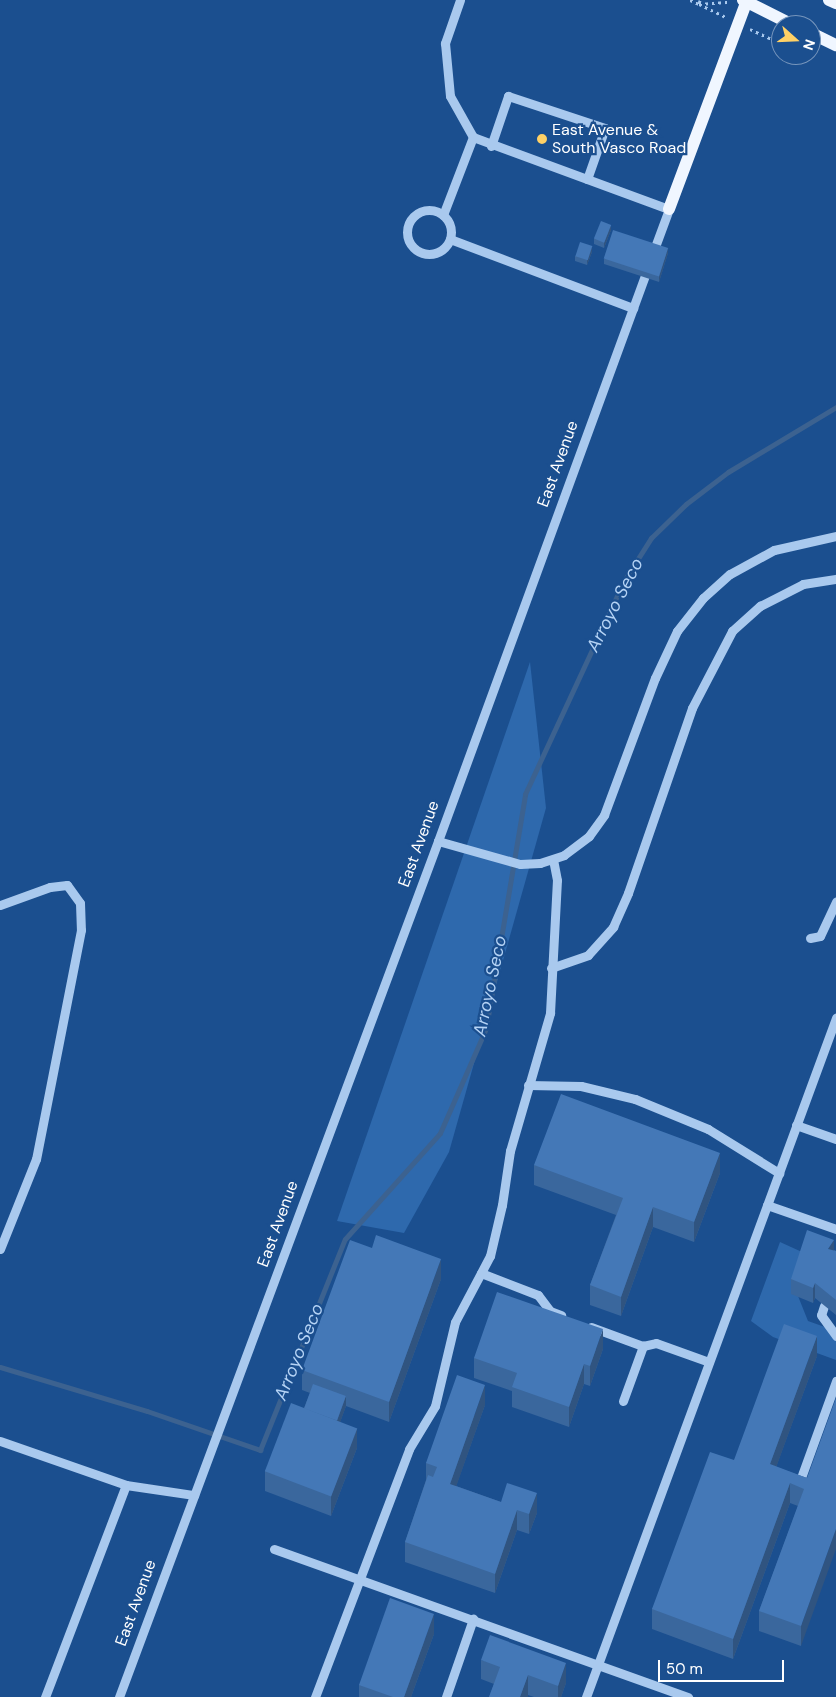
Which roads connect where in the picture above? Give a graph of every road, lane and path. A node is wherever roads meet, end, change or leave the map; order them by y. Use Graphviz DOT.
graph roads {
  1 [pos="460,0"];
  2 [pos="690,0"];
  3 [pos="745,0"];
  4 [pos="829,0"];
  5 [pos="700,2"];
  6 [pos="836,3"];
  7 [pos="774,15"];
  8 [pos="821,38"];
  9 [pos="836,45"];
  10 [pos="473,137"];
  11 [pos="491,146"];
  12 [pos="587,179"];
  13 [pos="669,208"];
  14 [pos="443,215"];
  15 [pos="450,239"];
  16 [pos="632,308"];
  17 [pos="836,536"];
  18 [pos="836,579"];
  19 [pos="438,841"];
  20 [pos="553,859"];
  21 [pos="836,904"];
  22 [pos="0,905"];
  23 [pos="810,938"];
  24 [pos="551,968"];
  25 [pos="836,1018"];
  26 [pos="528,1085"];
  27 [pos="796,1125"];
  28 [pos="836,1139"];
  29 [pos="778,1173"];
  30 [pos="767,1205"];
  31 [pos="836,1229"];
  32 [pos="0,1249"];
  33 [pos="481,1273"];
  34 [pos="824,1306"];
  35 [pos="569,1318"];
  36 [pos="578,1322"];
  37 [pos="836,1336"];
  38 [pos="642,1346"];
  39 [pos="709,1362"];
  40 [pos="836,1382"];
  41 [pos="623,1401"];
  42 [pos="0,1440"];
  43 [pos="126,1485"];
  44 [pos="798,1486"];
  45 [pos="194,1494"];
  46 [pos="274,1549"];
  47 [pos="358,1579"];
  48 [pos="473,1619"];
  49 [pos="598,1664"];
  50 [pos="45,1697"];
  51 [pos="119,1697"];
  52 [pos="315,1697"];
  53 [pos="446,1697"];
  54 [pos="586,1697"];
  55 [pos="688,1697"];
  1 -- 10 [label="street"];
  2 -- 5 [label="path"];
  3 -- 5 [label="path"];
  3 -- 7 [label="main road"];
  3 -- 13 [label="main road, East Avenue"];
  4 -- 6 [label="main road"];
  8 -- 9 [label="main road"];
  10 -- 11 [label="street"];
  10 -- 14 [label="street"];
  11 -- 12 [label="street"];
  11 -- 12 [label="street"];
  12 -- 13 [label="street"];
  13 -- 16 [label="street, East Avenue"];
  14 -- 15 [label="street"];
  14 -- 15 [label="street"];
  15 -- 16 [label="street"];
  16 -- 19 [label="street, East Avenue"];
  17 -- 20 [label="street"];
  18 -- 24 [label="street"];
  19 -- 20 [label="street"];
  19 -- 45 [label="street, East Avenue"];
  20 -- 24 [label="street"];
  21 -- 23 [label="street"];
  22 -- 32 [label="street"];
  24 -- 26 [label="street"];
  25 -- 27 [label="street"];
  26 -- 29 [label="street"];
  26 -- 33 [label="street"];
  27 -- 28 [label="street"];
  27 -- 29 [label="street"];
  29 -- 30 [label="street"];
  30 -- 31 [label="street"];
  30 -- 39 [label="street"];
  33 -- 35 [label="street"];
  33 -- 47 [label="street"];
  34 -- 37 [label="street"];
  36 -- 38 [label="street"];
  38 -- 39 [label="street"];
  38 -- 41 [label="street"];
  39 -- 49 [label="street"];
  40 -- 44 [label="street"];
  42 -- 43 [label="street"];
  43 -- 45 [label="street"];
  43 -- 50 [label="street"];
  45 -- 51 [label="street, East Avenue"];
  46 -- 47 [label="street"];
  47 -- 48 [label="street"];
  47 -- 52 [label="street"];
  48 -- 49 [label="street"];
  48 -- 53 [label="street"];
  49 -- 54 [label="street"];
  49 -- 55 [label="street"];
}
